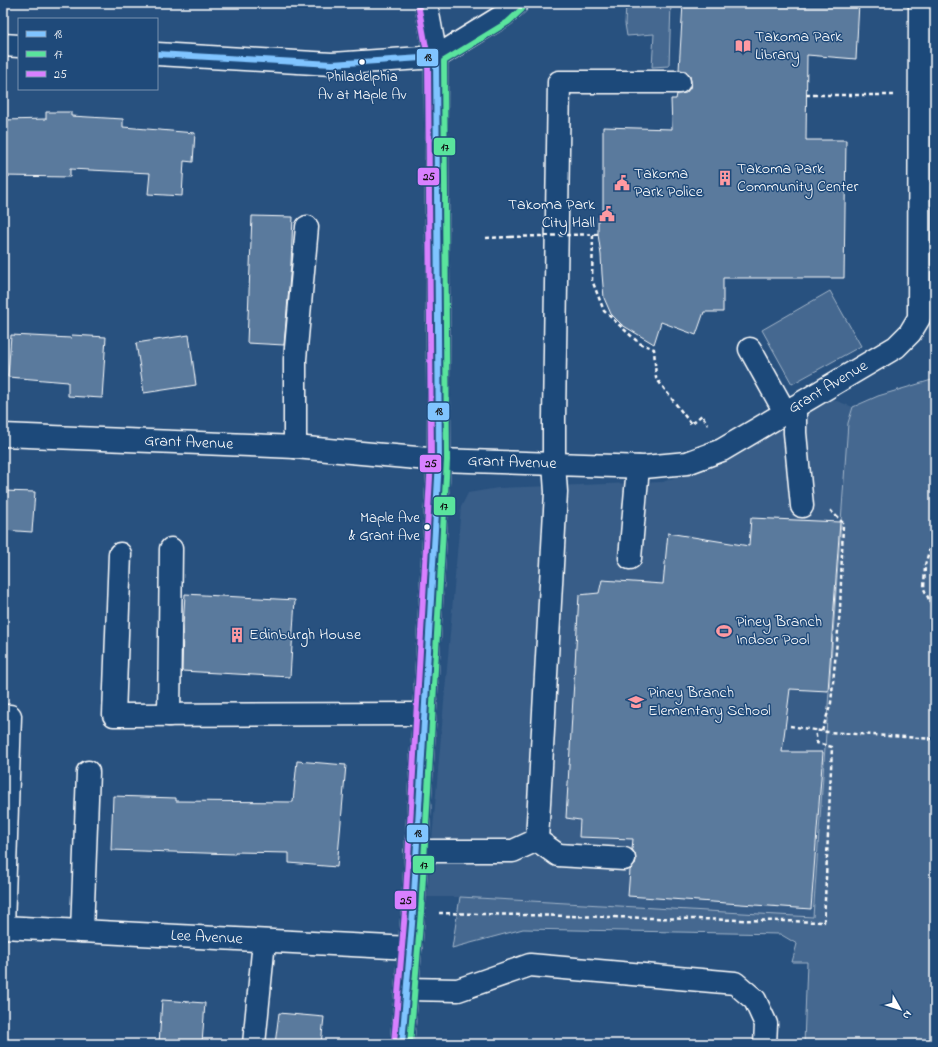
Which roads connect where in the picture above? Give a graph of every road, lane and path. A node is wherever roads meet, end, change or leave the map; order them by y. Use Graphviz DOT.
graph roads {
  1 [pos="426,3"];
  2 [pos="517,3"];
  3 [pos="920,3"];
  4 [pos="3,46"];
  5 [pos="18,46"];
  6 [pos="158,54"];
  7 [pos="436,56"];
  8 [pos="679,82"];
  9 [pos="806,95"];
  10 [pos="867,96"];
  11 [pos="307,227"];
  12 [pos="593,234"];
  13 [pos="598,234"];
  14 [pos="486,238"];
  15 [pos="750,348"];
  16 [pos="790,409"];
  17 [pos="708,425"];
  18 [pos="3,435"];
  19 [pos="295,447"];
  20 [pos="439,460"];
  21 [pos="554,464"];
  22 [pos="638,467"];
  23 [pos="800,483"];
  24 [pos="802,506"];
  25 [pos="935,535"];
  26 [pos="171,549"];
  27 [pos="120,554"];
  28 [pos="630,558"];
  29 [pos="935,612"];
  30 [pos="424,714"];
  31 [pos="169,715"];
  32 [pos="3,716"];
  33 [pos="790,726"];
  34 [pos="815,730"];
  35 [pos="822,730"];
  36 [pos="935,739"];
  37 [pos="88,772"];
  38 [pos="537,840"];
  39 [pos="416,851"];
  40 [pos="624,859"];
  41 [pos="438,913"];
  42 [pos="3,927"];
  43 [pos="82,931"];
  44 [pos="264,941"];
  45 [pos="410,948"];
  46 [pos="407,989"];
  47 [pos="254,1044"];
  48 [pos="402,1044"];
  49 [pos="765,1044"];
  1 -- 7 [label="street"];
  2 -- 7 [label="street"];
  3 -- 16 [label="street, Grant Avenue"];
  4 -- 5 [label="street"];
  6 -- 7 [label="street"];
  7 -- 20 [label="street"];
  8 -- 21 [label="street"];
  9 -- 10 [label="path"];
  11 -- 19 [label="street"];
  12 -- 17 [label="path"];
  13 -- 14 [label="path, bridge"];
  15 -- 16 [label="street"];
  16 -- 22 [label="street, Grant Avenue"];
  16 -- 23 [label="street"];
  18 -- 19 [label="street, Grant Avenue"];
  19 -- 20 [label="street, Grant Avenue"];
  20 -- 21 [label="street, Grant Avenue"];
  20 -- 30 [label="street"];
  21 -- 22 [label="street, Grant Avenue"];
  21 -- 38 [label="street"];
  22 -- 28 [label="street"];
  23 -- 24 [label="street"];
  23 -- 35 [label="path"];
  25 -- 29 [label="path"];
  26 -- 31 [label="street"];
  27 -- 31 [label="street"];
  30 -- 31 [label="street"];
  30 -- 39 [label="street"];
  32 -- 42 [label="street"];
  33 -- 34 [label="path"];
  34 -- 35 [label="path"];
  34 -- 41 [label="path"];
  35 -- 36 [label="path"];
  37 -- 43 [label="street"];
  38 -- 39 [label="street"];
  38 -- 40 [label="street"];
  39 -- 45 [label="street"];
  42 -- 43 [label="street, Lee Avenue"];
  43 -- 44 [label="street, Lee Avenue"];
  44 -- 45 [label="street, Lee Avenue"];
  44 -- 47 [label="street"];
  45 -- 46 [label="street"];
  46 -- 48 [label="street"];
  46 -- 49 [label="street"];
}
